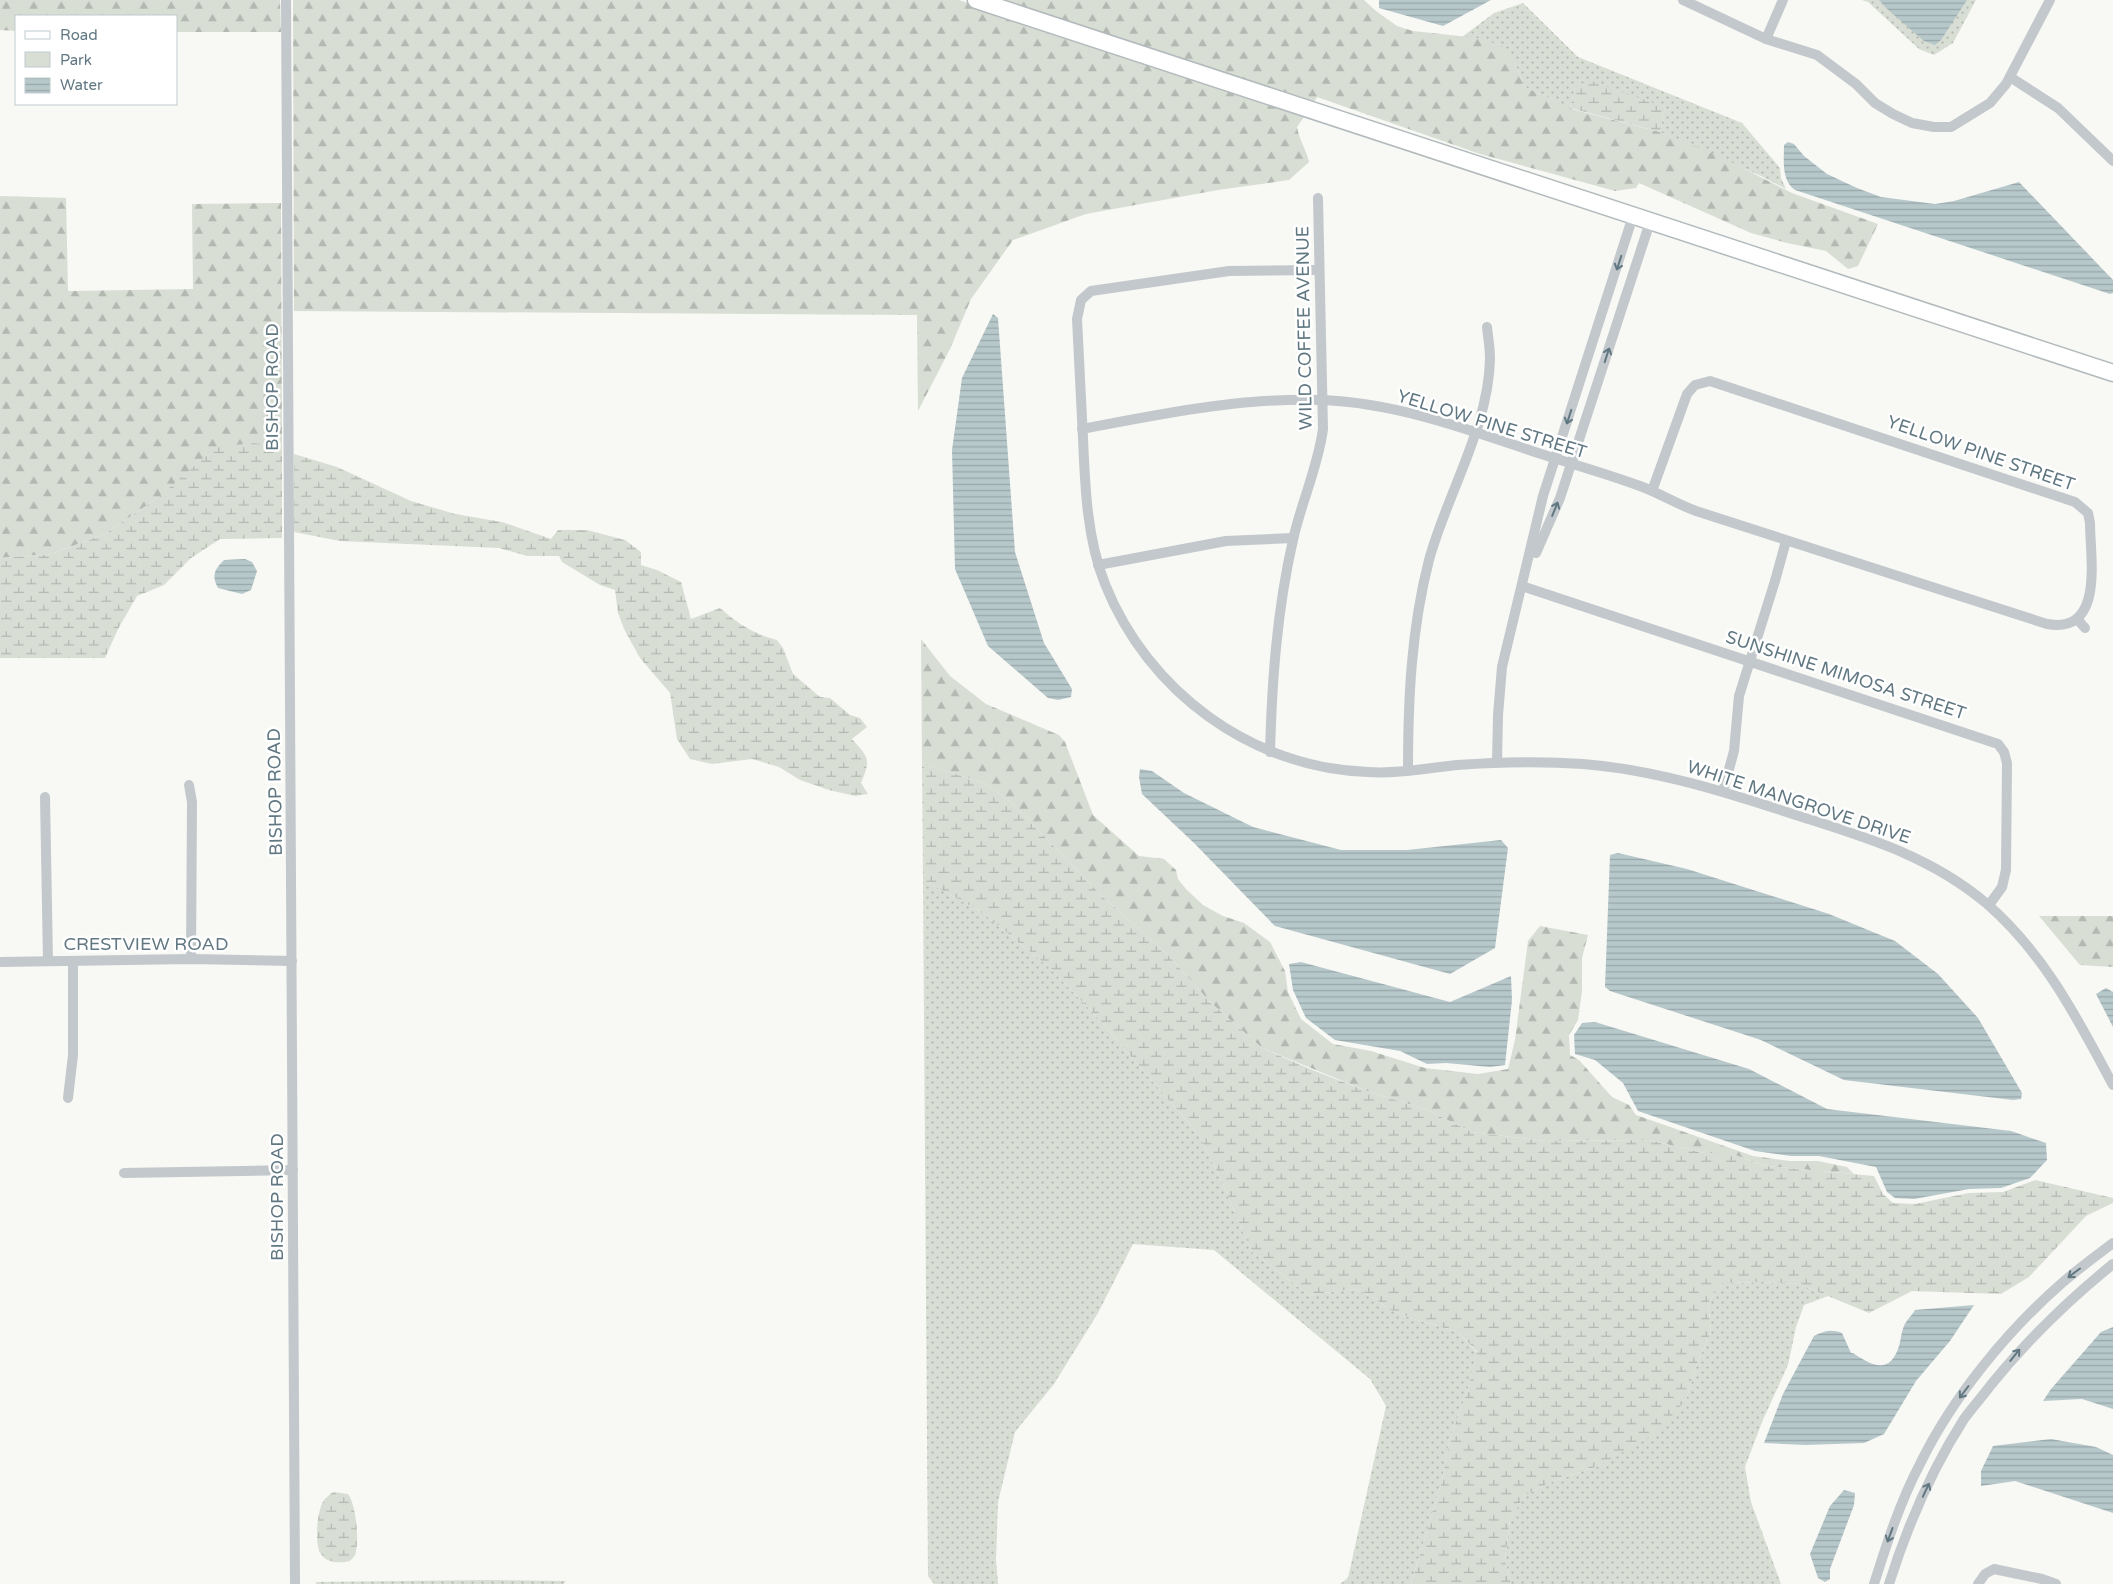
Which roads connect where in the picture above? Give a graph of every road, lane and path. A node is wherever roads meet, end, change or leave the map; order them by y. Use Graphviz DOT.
graph roads {
  1 [pos="286,0"];
  2 [pos="976,0"];
  3 [pos="1683,0"];
  4 [pos="1782,0"];
  5 [pos="2050,0"];
  6 [pos="1766,39"];
  7 [pos="2010,77"];
  8 [pos="2113,161"];
  9 [pos="1318,198"];
  10 [pos="1633,216"];
  11 [pos="1650,222"];
  12 [pos="1319,270"];
  13 [pos="1487,327"];
  14 [pos="2113,373"];
  15 [pos="1322,400"];
  16 [pos="1082,429"];
  17 [pos="1474,432"];
  18 [pos="1556,459"];
  19 [pos="1571,464"];
  20 [pos="1652,491"];
  21 [pos="1293,538"];
  22 [pos="1786,541"];
  23 [pos="1098,565"];
  24 [pos="1522,586"];
  25 [pos="2077,619"];
  26 [pos="2085,628"];
  27 [pos="1750,660"];
  28 [pos="1270,752"];
  29 [pos="1497,762"];
  30 [pos="1408,771"];
  31 [pos="189,785"];
  32 [pos="1723,791"];
  33 [pos="44,797"];
  34 [pos="1989,906"];
  35 [pos="191,960"];
  36 [pos="48,961"];
  37 [pos="73,961"];
  38 [pos="292,961"];
  39 [pos="0,962"];
  40 [pos="2113,1085"];
  41 [pos="68,1098"];
  42 [pos="293,1170"];
  43 [pos="124,1173"];
  44 [pos="2113,1244"];
  45 [pos="2113,1264"];
  46 [pos="295,1584"];
  47 [pos="1874,1584"];
  48 [pos="1889,1584"];
  49 [pos="1978,1584"];
  50 [pos="2056,1584"];
  1 -- 38 [label="street, BISHOP ROAD"];
  2 -- 10 [label="main road"];
  3 -- 6 [label="street"];
  4 -- 6 [label="street"];
  5 -- 7 [label="street"];
  6 -- 7 [label="street"];
  7 -- 8 [label="street"];
  9 -- 12 [label="street, WILD COFFEE AVENUE"];
  10 -- 11 [label="main road"];
  10 -- 18 [label="street, one-way"];
  11 -- 14 [label="main road"];
  19 -- 11 [label="street, one-way"];
  12 -- 15 [label="street, WILD COFFEE AVENUE"];
  12 -- 16 [label="street, WHITE MANGROVE DRIVE"];
  13 -- 17 [label="street"];
  15 -- 16 [label="street, YELLOW PINE STREET"];
  15 -- 17 [label="street, YELLOW PINE STREET"];
  15 -- 21 [label="street, WILD COFFEE AVENUE"];
  16 -- 23 [label="street, WHITE MANGROVE DRIVE"];
  17 -- 18 [label="street, YELLOW PINE STREET"];
  17 -- 30 [label="street"];
  18 -- 19 [label="street, YELLOW PINE STREET"];
  18 -- 24 [label="street"];
  19 -- 20 [label="street, YELLOW PINE STREET"];
  24 -- 19 [label="street, one-way"];
  20 -- 22 [label="street, YELLOW PINE STREET"];
  20 -- 25 [label="street, YELLOW PINE STREET"];
  21 -- 23 [label="street"];
  21 -- 28 [label="street, WILD COFFEE AVENUE"];
  22 -- 25 [label="street, YELLOW PINE STREET"];
  22 -- 27 [label="street"];
  23 -- 28 [label="street, WHITE MANGROVE DRIVE"];
  24 -- 27 [label="street, SUNSHINE MIMOSA STREET"];
  24 -- 29 [label="street"];
  25 -- 26 [label="street"];
  27 -- 32 [label="street"];
  27 -- 34 [label="street, SUNSHINE MIMOSA STREET"];
  28 -- 30 [label="street, WHITE MANGROVE DRIVE"];
  29 -- 30 [label="street, WHITE MANGROVE DRIVE"];
  29 -- 32 [label="street, WHITE MANGROVE DRIVE"];
  31 -- 35 [label="street"];
  32 -- 34 [label="street, WHITE MANGROVE DRIVE"];
  33 -- 36 [label="street"];
  34 -- 40 [label="street, WHITE MANGROVE DRIVE"];
  35 -- 37 [label="street, CRESTVIEW ROAD"];
  35 -- 38 [label="street, CRESTVIEW ROAD"];
  36 -- 37 [label="street, CRESTVIEW ROAD"];
  36 -- 39 [label="street, CRESTVIEW ROAD"];
  37 -- 41 [label="street"];
  38 -- 42 [label="street, BISHOP ROAD"];
  42 -- 43 [label="street"];
  42 -- 46 [label="street, BISHOP ROAD"];
  44 -- 47 [label="street, one-way"];
  48 -- 45 [label="street, one-way"];
  49 -- 50 [label="street"];
}
